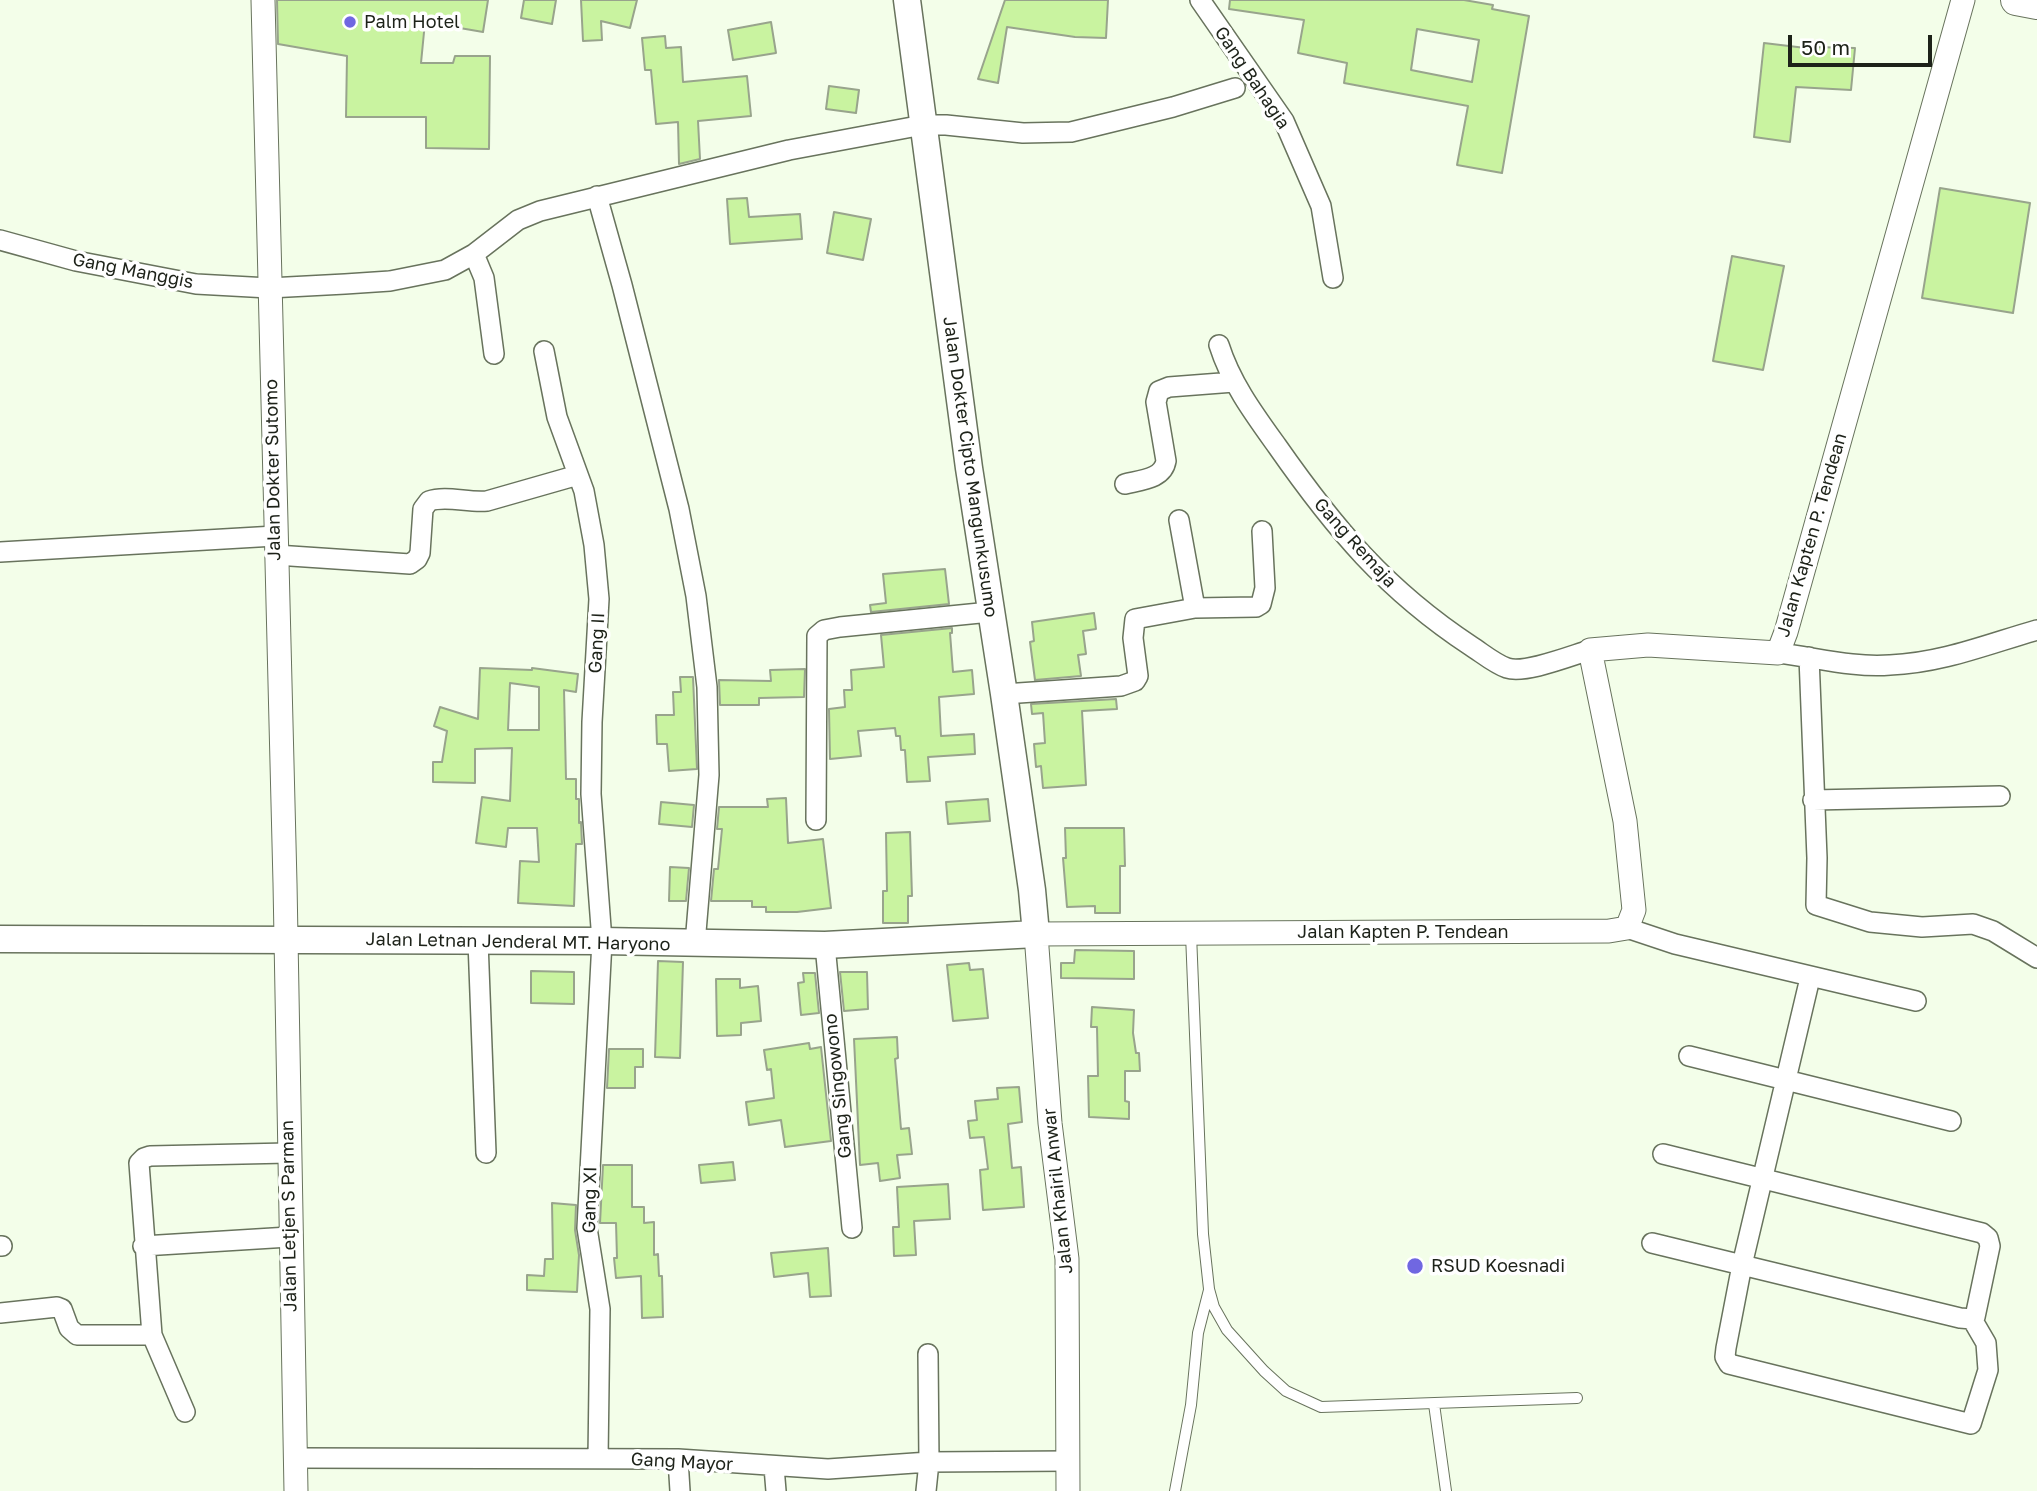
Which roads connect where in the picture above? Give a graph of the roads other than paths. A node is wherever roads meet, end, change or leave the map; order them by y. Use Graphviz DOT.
graph roads {
  1 [pos="263,0"];
  2 [pos="907,0"];
  3 [pos="1200,0"];
  4 [pos="1963,0"];
  5 [pos="2017,0"];
  6 [pos="2037,4"];
  7 [pos="1235,88"];
  8 [pos="923,125"];
  9 [pos="597,196"];
  10 [pos="0,240"];
  11 [pos="474,254"];
  12 [pos="1333,278"];
  13 [pos="269,288"];
  14 [pos="1219,345"];
  15 [pos="544,351"];
  16 [pos="494,354"];
  17 [pos="1234,382"];
  18 [pos="578,475"];
  19 [pos="1125,484"];
  20 [pos="1179,520"];
  21 [pos="1262,531"];
  22 [pos="275,545"];
  23 [pos="0,552"];
  24 [pos="1195,608"];
  25 [pos="990,612"];
  26 [pos="2037,630"];
  27 [pos="1590,650"];
  28 [pos="1778,653"];
  29 [pos="1809,657"];
  30 [pos="1004,694"];
  31 [pos="2000,796"];
  32 [pos="1813,800"];
  33 [pos="816,820"];
  34 [pos="1636,931"];
  35 [pos="1036,934"];
  36 [pos="1191,934"];
  37 [pos="0,939"];
  38 [pos="286,940"];
  39 [pos="478,941"];
  40 [pos="602,941"];
  41 [pos="695,944"];
  42 [pos="825,945"];
  43 [pos="2037,958"];
  44 [pos="1810,978"];
  45 [pos="1916,1001"];
  46 [pos="1689,1056"];
  47 [pos="1785,1079"];
  48 [pos="1951,1121"];
  49 [pos="288,1153"];
  50 [pos="486,1153"];
  51 [pos="1663,1154"];
  52 [pos="1762,1178"];
  53 [pos="852,1227"];
  54 [pos="289,1237"];
  55 [pos="1652,1242"];
  56 [pos="143,1246"];
  57 [pos="1742,1265"];
  58 [pos="1209,1289"];
  59 [pos="0,1313"];
  60 [pos="1972,1319"];
  61 [pos="152,1335"];
  62 [pos="928,1354"];
  63 [pos="1577,1398"];
  64 [pos="1434,1404"];
  65 [pos="185,1412"];
  66 [pos="295,1458"];
  67 [pos="598,1459"];
  68 [pos="678,1460"];
  69 [pos="1068,1461"];
  70 [pos="929,1462"];
  71 [pos="774,1467"];
  72 [pos="296,1491"];
  73 [pos="680,1491"];
  74 [pos="776,1491"];
  75 [pos="926,1491"];
  76 [pos="1068,1491"];
  77 [pos="1175,1491"];
  78 [pos="1446,1491"];
  1 -- 13 [label="street, Jalan Dokter Sutomo"];
  2 -- 8 [label="main road, Jalan Dokter Cipto Mangunkusumo"];
  3 -- 12 [label="street, Gang Bahagia"];
  4 -- 28 [label="street, Jalan Kapten P. Tendean"];
  5 -- 6 [label="main road"];
  7 -- 8 [label="street, Gang Manggis"];
  8 -- 9 [label="street, Gang Manggis"];
  8 -- 25 [label="main road, Jalan Dokter Cipto Mangunkusumo"];
  9 -- 11 [label="street, Gang Manggis"];
  9 -- 41 [label="street"];
  10 -- 13 [label="street, Gang Manggis"];
  11 -- 13 [label="street, Gang Manggis"];
  11 -- 16 [label="street"];
  13 -- 22 [label="street, Jalan Dokter Sutomo"];
  14 -- 17 [label="street, Gang Remaja"];
  15 -- 18 [label="street, Gang II"];
  17 -- 19 [label="street"];
  17 -- 27 [label="street, Gang Remaja"];
  18 -- 22 [label="street"];
  18 -- 40 [label="street, Gang II"];
  20 -- 24 [label="street"];
  21 -- 24 [label="street"];
  22 -- 23 [label="street"];
  22 -- 38 [label="street, Jalan Dokter Sutomo"];
  24 -- 30 [label="street"];
  25 -- 30 [label="main road, Jalan Dokter Cipto Mangunkusumo"];
  25 -- 33 [label="street"];
  26 -- 29 [label="street"];
  27 -- 28 [label="street, Jalan Kapten P. Tendean"];
  27 -- 34 [label="street"];
  28 -- 29 [label="street"];
  29 -- 32 [label="street"];
  30 -- 35 [label="main road, Jalan Dokter Cipto Mangunkusumo"];
  31 -- 32 [label="street"];
  32 -- 43 [label="street"];
  34 -- 36 [label="street, Jalan Kapten P. Tendean"];
  34 -- 44 [label="street"];
  35 -- 36 [label="street, Jalan Kapten P. Tendean"];
  35 -- 42 [label="main road, Jalan Letnan Jenderal MT. Haryono"];
  35 -- 69 [label="street, Jalan Khairil Anwar"];
  36 -- 58 [label="lane"];
  37 -- 38 [label="main road, Jalan Letnan Jenderal MT. Haryono"];
  38 -- 39 [label="main road, Jalan Letnan Jenderal MT. Haryono"];
  38 -- 49 [label="street, Jalan Letjen S Parman"];
  39 -- 40 [label="main road, Jalan Letnan Jenderal MT. Haryono"];
  39 -- 50 [label="street"];
  40 -- 41 [label="main road, Jalan Letnan Jenderal MT. Haryono"];
  40 -- 67 [label="street, Gang XI"];
  41 -- 42 [label="main road, Jalan Letnan Jenderal MT. Haryono"];
  42 -- 53 [label="street, Gang Singowono"];
  44 -- 45 [label="street"];
  44 -- 47 [label="street"];
  46 -- 47 [label="street"];
  47 -- 48 [label="street"];
  47 -- 52 [label="street"];
  49 -- 54 [label="street, Jalan Letjen S Parman"];
  49 -- 56 [label="street"];
  51 -- 52 [label="street"];
  52 -- 57 [label="street"];
  52 -- 60 [label="street"];
  54 -- 56 [label="street"];
  54 -- 66 [label="street, Jalan Letjen S Parman"];
  55 -- 57 [label="street"];
  56 -- 61 [label="street"];
  57 -- 60 [label="street"];
  57 -- 60 [label="street"];
  58 -- 64 [label="lane"];
  58 -- 77 [label="lane"];
  59 -- 61 [label="street"];
  61 -- 65 [label="street"];
  62 -- 70 [label="street"];
  63 -- 64 [label="lane"];
  64 -- 78 [label="lane"];
  66 -- 67 [label="street, Gang Mayor"];
  66 -- 72 [label="street, Jalan Letjen S Parman"];
  67 -- 68 [label="street, Gang Mayor"];
  68 -- 71 [label="street, Gang Mayor"];
  68 -- 73 [label="street"];
  69 -- 70 [label="street, Gang Mayor"];
  69 -- 76 [label="street, Jalan Khairil Anwar"];
  70 -- 71 [label="street, Gang Mayor"];
  70 -- 75 [label="street"];
  71 -- 74 [label="street"];
}
